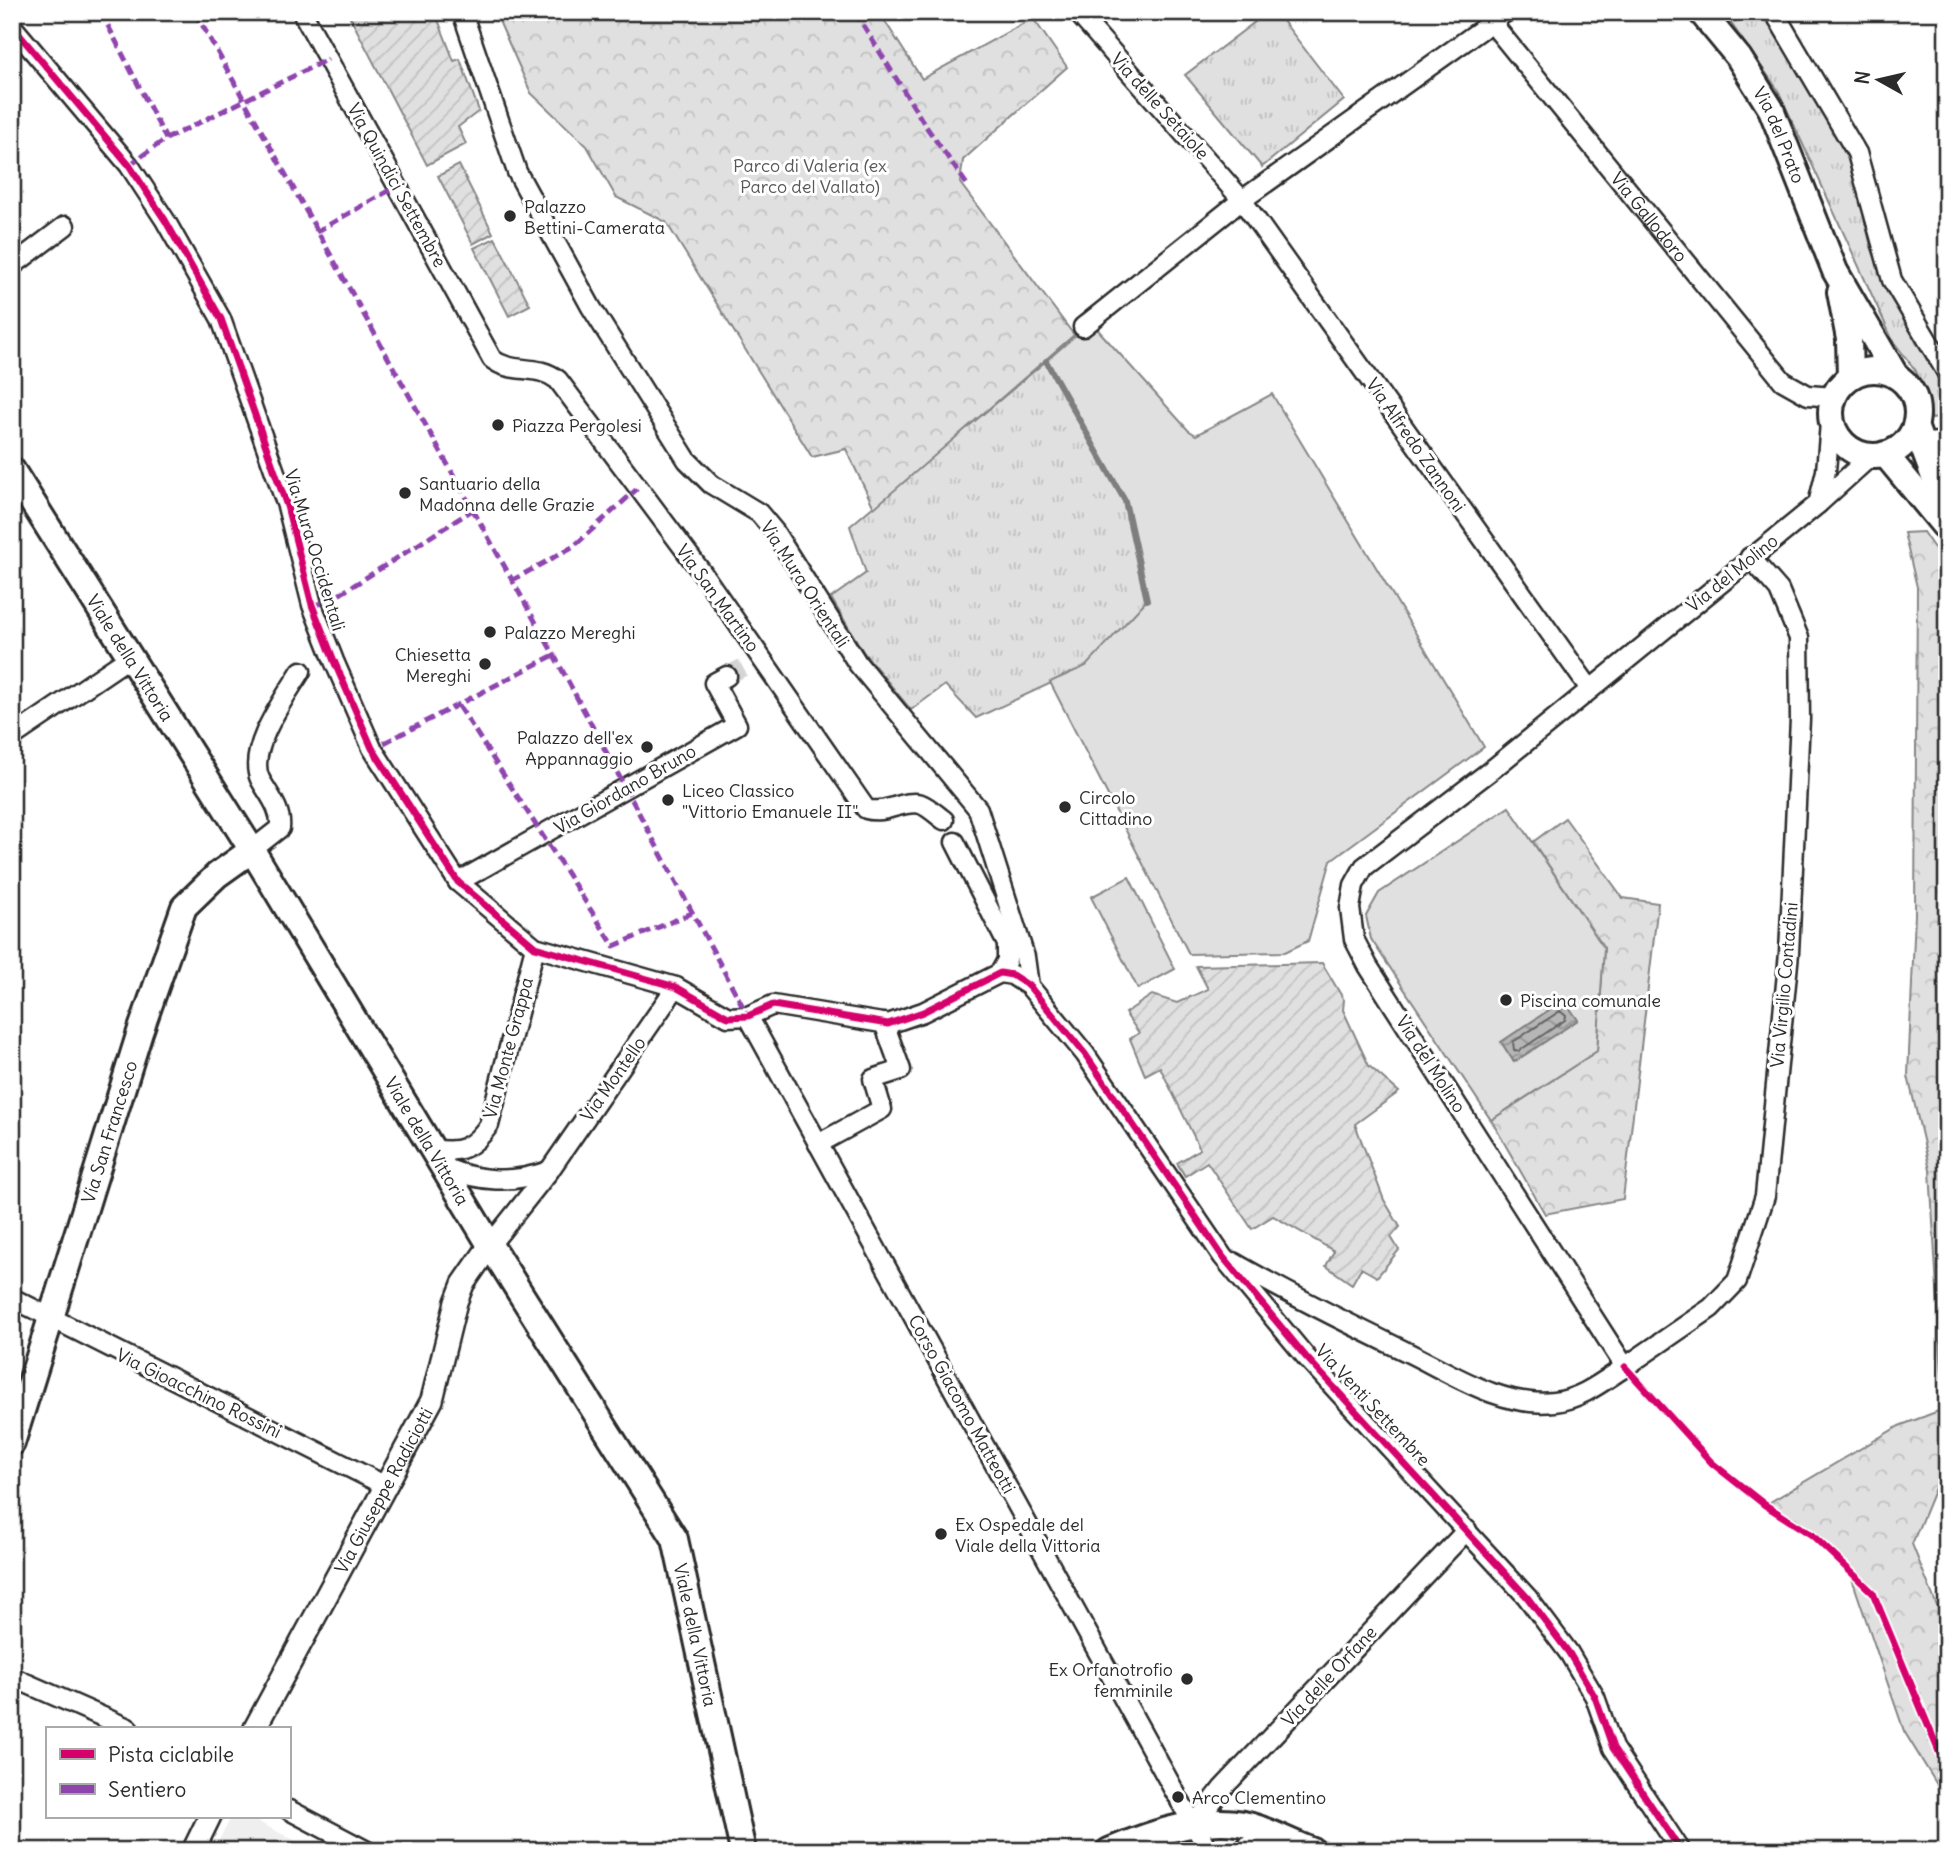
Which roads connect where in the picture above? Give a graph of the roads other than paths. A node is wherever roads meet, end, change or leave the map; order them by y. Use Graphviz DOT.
graph roads {
  1 [pos="302,12"];
  2 [pos="462,12"];
  3 [pos="1077,12"];
  4 [pos="1701,12"];
  5 [pos="1774,12"];
  6 [pos="1494,16"];
  7 [pos="12,26"];
  8 [pos="1242,200"];
  9 [pos="65,226"];
  10 [pos="12,266"];
  11 [pos="1835,271"];
  12 [pos="1083,327"];
  13 [pos="492,359"];
  14 [pos="1947,373"];
  15 [pos="1896,376"];
  16 [pos="1850,377"];
  17 [pos="1833,404"];
  18 [pos="1917,435"];
  19 [pos="1947,441"];
  20 [pos="1878,455"];
  21 [pos="12,470"];
  22 [pos="1945,499"];
  23 [pos="1818,504"];
  24 [pos="1947,529"];
  25 [pos="1749,557"];
  26 [pos="130,657"];
  27 [pos="301,671"];
  28 [pos="727,676"];
  29 [pos="1590,690"];
  30 [pos="12,737"];
  31 [pos="944,820"];
  32 [pos="956,842"];
  33 [pos="252,850"];
  34 [pos="458,883"];
  35 [pos="535,947"];
  36 [pos="1000,973"];
  37 [pos="1029,986"];
  38 [pos="676,987"];
  39 [pos="748,1016"];
  40 [pos="884,1023"];
  41 [pos="818,1144"];
  42 [pos="438,1158"];
  43 [pos="549,1171"];
  44 [pos="490,1245"];
  45 [pos="1223,1257"];
  46 [pos="12,1298"];
  47 [pos="52,1320"];
  48 [pos="1625,1367"];
  49 [pos="12,1443"];
  50 [pos="386,1486"];
  51 [pos="1467,1530"];
  52 [pos="12,1677"];
  53 [pos="126,1727"];
  54 [pos="256,1727"];
  55 [pos="290,1811"];
  56 [pos="209,1818"];
  57 [pos="1194,1825"];
  58 [pos="1280,1840"];
  59 [pos="193,1851"];
  60 [pos="367,1851"];
  61 [pos="743,1851"];
  62 [pos="1109,1851"];
  63 [pos="1209,1851"];
  64 [pos="1247,1851"];
  65 [pos="1313,1851"];
  66 [pos="1681,1851"];
  1 -- 13 [label="street, Via Quindici Settembre"];
  2 -- 37 [label="street, Via Mura Orientali"];
  3 -- 8 [label="street, Via delle Setaiole"];
  4 -- 11 [label="main road, Via del Prato"];
  5 -- 14 [label="street"];
  6 -- 8 [label="street"];
  6 -- 17 [label="street, Via Gallodoro"];
  7 -- 34 [label="street, Via Mura Occidentali"];
  8 -- 12 [label="street"];
  8 -- 29 [label="street, Via Alfredo Zannoni"];
  9 -- 10 [label="street"];
  11 -- 15 [label="main road, Via del Prato"];
  11 -- 16 [label="main road, Via del Prato"];
  13 -- 31 [label="street, Via San Martino"];
  15 -- 16 [label="main road"];
  15 -- 18 [label="main road"];
  16 -- 17 [label="main road"];
  17 -- 20 [label="main road"];
  17 -- 23 [label="street"];
  18 -- 19 [label="street"];
  18 -- 20 [label="main road"];
  18 -- 22 [label="main road"];
  20 -- 23 [label="street, Via del Molino"];
  20 -- 24 [label="main road"];
  21 -- 26 [label="main road, Viale della Vittoria"];
  23 -- 25 [label="street, Via del Molino"];
  25 -- 29 [label="street, Via del Molino"];
  25 -- 48 [label="street, Via Virgilio Contadini"];
  26 -- 30 [label="street"];
  26 -- 33 [label="main road, Viale della Vittoria"];
  27 -- 33 [label="street"];
  28 -- 34 [label="street, Via Giordano Bruno"];
  29 -- 48 [label="street, Via del Molino"];
  32 -- 36 [label="street"];
  33 -- 42 [label="main road, Viale della Vittoria"];
  33 -- 47 [label="main road, Via San Francesco"];
  34 -- 35 [label="street, Via Mura Occidentali"];
  35 -- 38 [label="street, Via Mura Occidentali"];
  35 -- 42 [label="street, Via Monte Grappa"];
  36 -- 37 [label="street"];
  36 -- 40 [label="street"];
  37 -- 45 [label="street, Via Venti Settembre"];
  38 -- 39 [label="street, Via Mura Occidentali"];
  38 -- 43 [label="street, Via Montello"];
  39 -- 40 [label="street"];
  39 -- 41 [label="street, Corso Giacomo Matteotti"];
  40 -- 41 [label="street"];
  41 -- 57 [label="street, Corso Giacomo Matteotti"];
  42 -- 43 [label="street"];
  42 -- 44 [label="main road, Viale della Vittoria"];
  43 -- 44 [label="street, Via Montello"];
  44 -- 50 [label="street, Via Giuseppe Radiciotti"];
  44 -- 61 [label="main road, Viale della Vittoria"];
  45 -- 48 [label="street"];
  45 -- 51 [label="street, Via Venti Settembre"];
  46 -- 47 [label="street, Via Gioacchino Rossini"];
  47 -- 49 [label="main road, Via San Francesco"];
  47 -- 50 [label="street, Via Gioacchino Rossini"];
  50 -- 54 [label="street, Via Giuseppe Radiciotti"];
  51 -- 57 [label="street, Via delle Orfane"];
  51 -- 66 [label="street, Via Venti Settembre"];
  52 -- 53 [label="street"];
  55 -- 60 [label="street"];
  56 -- 59 [label="street"];
  57 -- 58 [label="main road"];
  57 -- 62 [label="main road"];
  57 -- 63 [label="street, Corso Giacomo Matteotti"];
  58 -- 64 [label="main road"];
  58 -- 65 [label="main road"];
}
